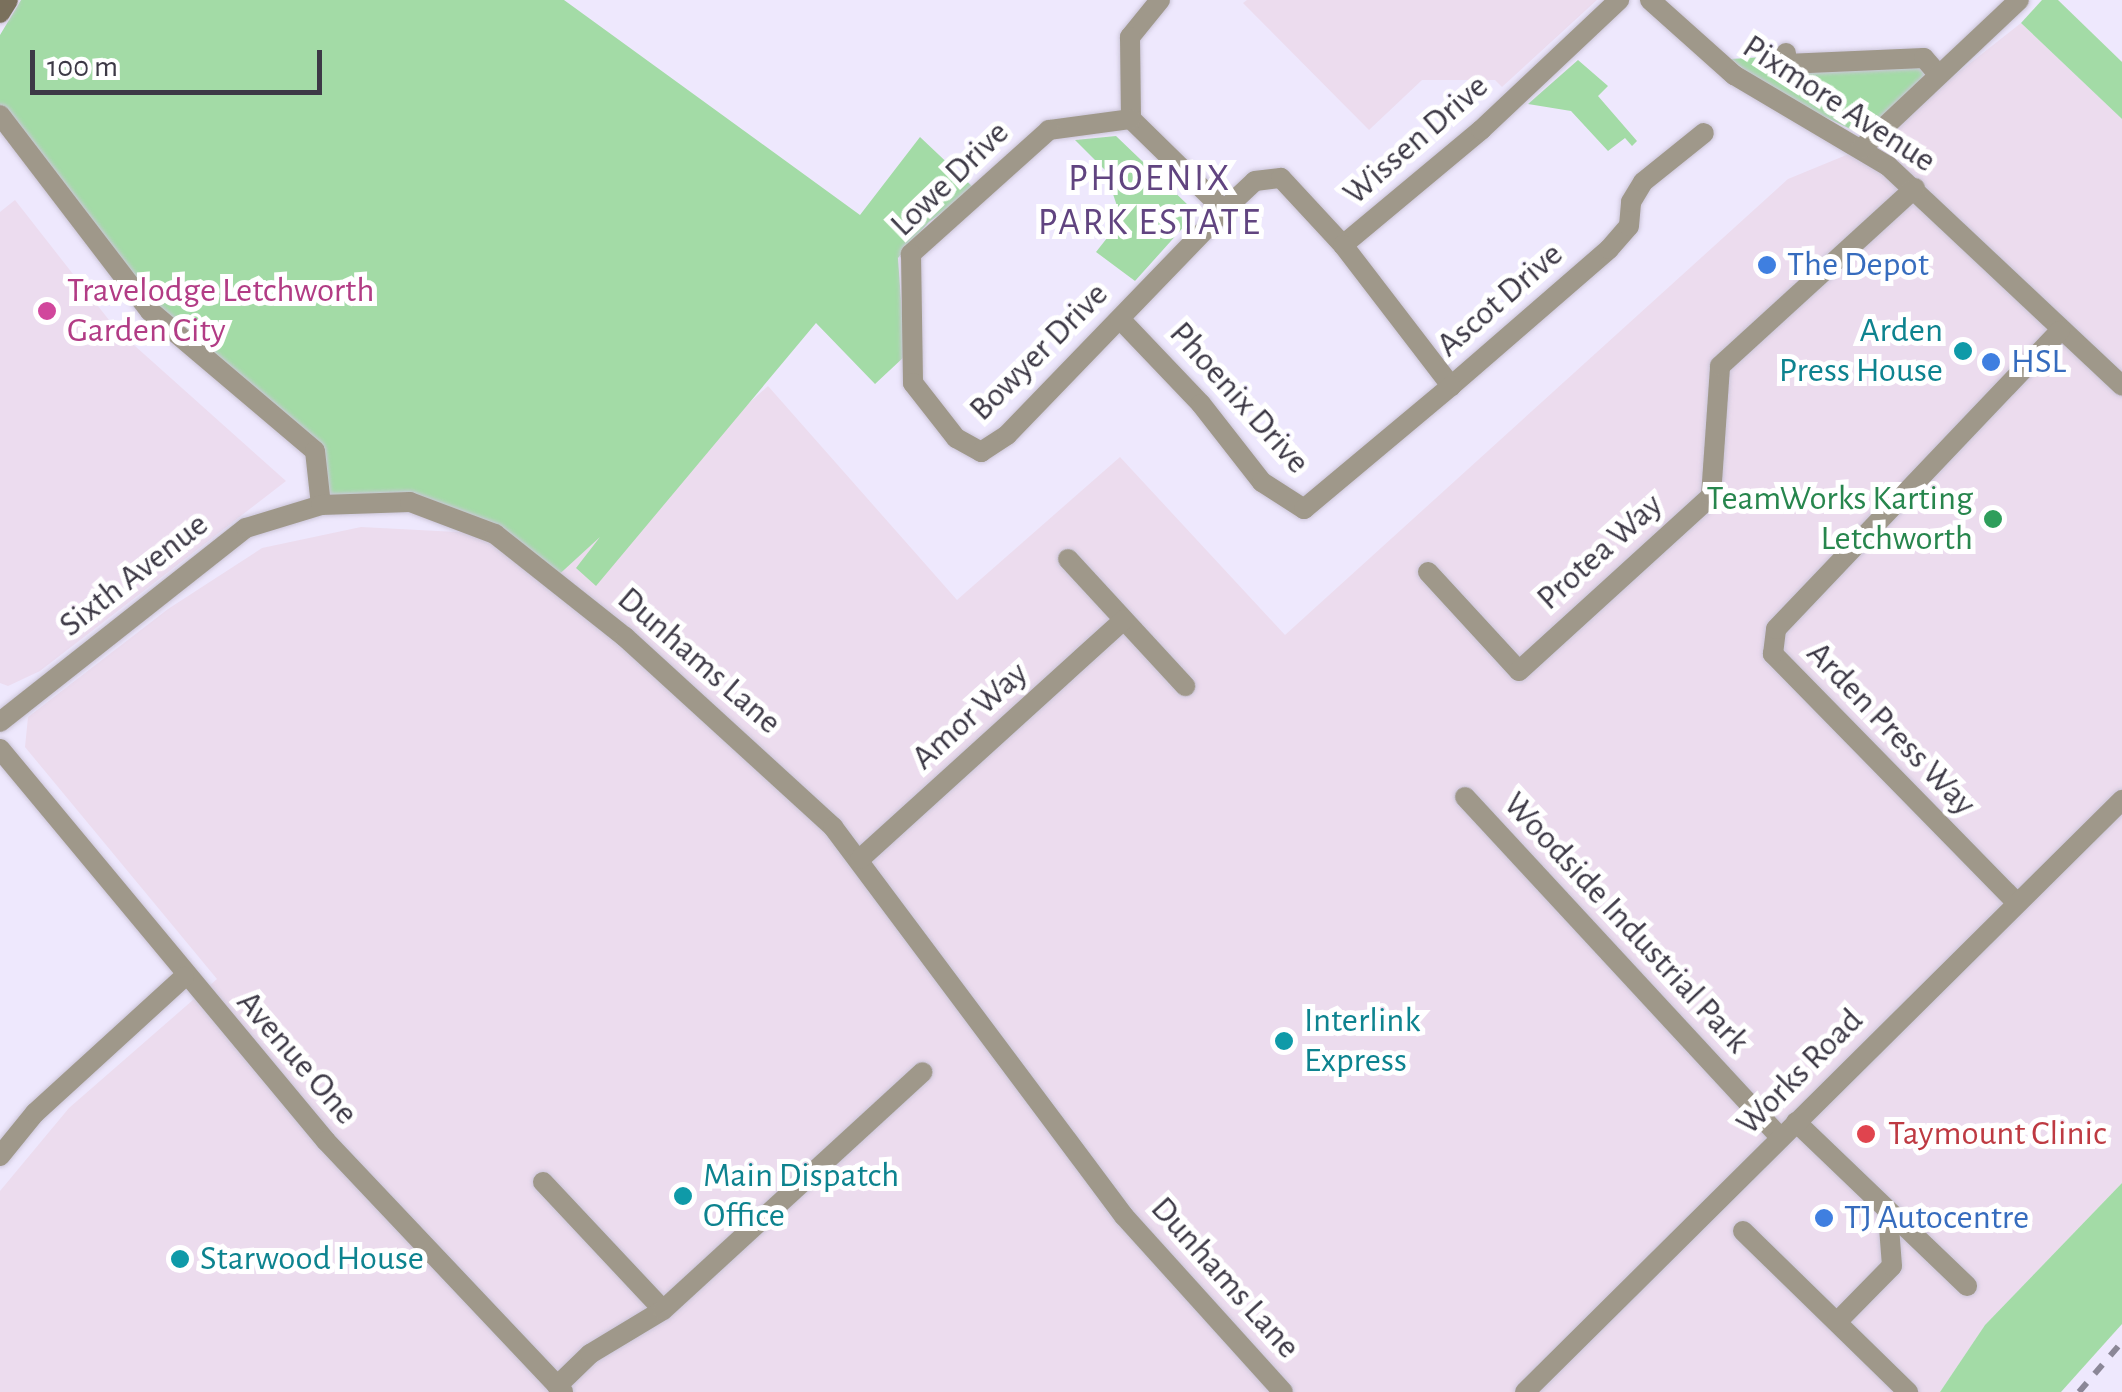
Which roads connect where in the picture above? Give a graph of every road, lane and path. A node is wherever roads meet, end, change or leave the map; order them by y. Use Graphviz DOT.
graph roads {
  1 [pos="8,0"];
  2 [pos="1160,0"];
  3 [pos="1619,0"];
  4 [pos="1650,0"];
  5 [pos="2019,0"];
  6 [pos="0,13"];
  7 [pos="1786,53"];
  8 [pos="1938,74"];
  9 [pos="0,115"];
  10 [pos="1130,119"];
  11 [pos="1704,133"];
  12 [pos="1861,148"];
  13 [pos="1915,188"];
  14 [pos="1224,210"];
  15 [pos="1344,244"];
  16 [pos="1120,319"];
  17 [pos="2060,331"];
  18 [pos="1451,386"];
  19 [pos="2122,386"];
  20 [pos="981,452"];
  21 [pos="321,505"];
  22 [pos="1068,560"];
  23 [pos="1428,572"];
  24 [pos="1124,620"];
  25 [pos="1186,686"];
  26 [pos="0,722"];
  27 [pos="0,750"];
  28 [pos="1466,797"];
  29 [pos="2122,800"];
  30 [pos="860,859"];
  31 [pos="2018,903"];
  32 [pos="184,977"];
  33 [pos="923,1072"];
  34 [pos="1796,1122"];
  35 [pos="1780,1138"];
  36 [pos="0,1156"];
  37 [pos="544,1182"];
  38 [pos="1888,1214"];
  39 [pos="1743,1231"];
  40 [pos="1967,1286"];
  41 [pos="663,1310"];
  42 [pos="1837,1322"];
  43 [pos="560,1389"];
  44 [pos="1283,1392"];
  45 [pos="1525,1392"];
  46 [pos="1908,1392"];
  1 -- 6 [label="main road"];
  2 -- 10 [label="street"];
  3 -- 15 [label="street, Wissen Drive"];
  4 -- 12 [label="street, Pixmore Avenue"];
  5 -- 8 [label="street"];
  7 -- 8 [label="street"];
  8 -- 12 [label="street"];
  9 -- 21 [label="street"];
  10 -- 14 [label="street"];
  10 -- 20 [label="street, Lowe Drive"];
  11 -- 18 [label="street, Ascot Drive"];
  12 -- 13 [label="street, Pixmore Avenue"];
  13 -- 17 [label="street, Pixmore Avenue"];
  13 -- 23 [label="street, Protea Way"];
  14 -- 15 [label="street, Wissen Drive"];
  14 -- 16 [label="street, Bowyer Drive"];
  15 -- 18 [label="street, Ascot Drive"];
  16 -- 18 [label="street, Phoenix Drive"];
  16 -- 20 [label="street, Bowyer Drive"];
  17 -- 19 [label="street, Pixmore Avenue"];
  17 -- 31 [label="street, Arden Press Way"];
  21 -- 26 [label="street, Sixth Avenue"];
  21 -- 30 [label="street, Dunhams Lane"];
  22 -- 24 [label="street"];
  24 -- 25 [label="street"];
  24 -- 30 [label="street, Amor Way"];
  27 -- 32 [label="street, Avenue One"];
  28 -- 35 [label="street, Woodside Industrial Park"];
  29 -- 31 [label="street, Works Road"];
  30 -- 44 [label="street, Dunhams Lane"];
  31 -- 34 [label="street, Works Road"];
  32 -- 36 [label="street"];
  32 -- 43 [label="street, Avenue One"];
  33 -- 41 [label="street"];
  34 -- 35 [label="street, Works Road"];
  34 -- 38 [label="street"];
  35 -- 45 [label="street, Works Road"];
  37 -- 41 [label="street"];
  38 -- 40 [label="street"];
  38 -- 42 [label="street"];
  39 -- 42 [label="street"];
  41 -- 43 [label="street"];
  42 -- 46 [label="street"];
}
